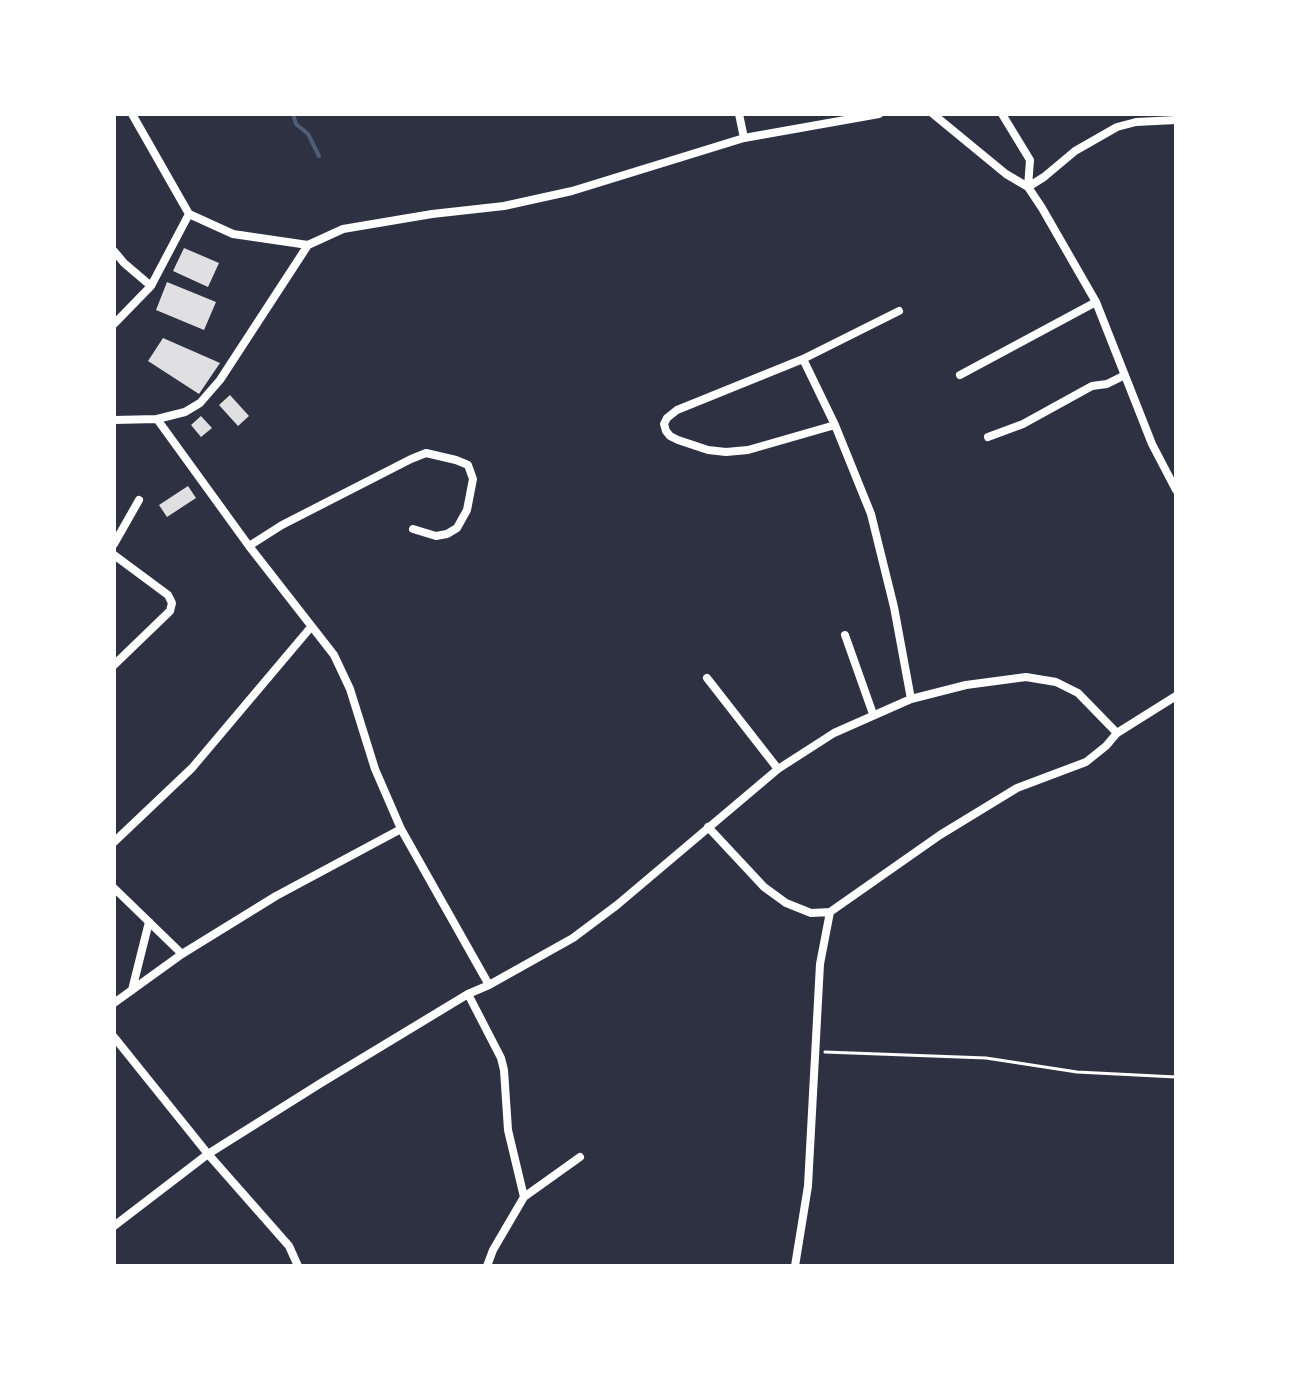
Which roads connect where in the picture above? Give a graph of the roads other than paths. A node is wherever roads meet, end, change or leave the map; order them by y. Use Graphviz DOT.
graph roads {
  1 [pos="132,114"];
  2 [pos="739,114"];
  3 [pos="814,114"];
  4 [pos="879,114"];
  5 [pos="933,114"];
  6 [pos="1002,114"];
  7 [pos="1176,120"];
  8 [pos="817,125"];
  9 [pos="744,138"];
  10 [pos="1028,187"];
  11 [pos="189,214"];
  12 [pos="308,245"];
  13 [pos="114,251"];
  14 [pos="151,286"];
  15 [pos="1096,302"];
  16 [pos="899,311"];
  17 [pos="114,324"];
  18 [pos="803,359"];
  19 [pos="960,375"];
  20 [pos="1125,375"];
  21 [pos="157,419"];
  22 [pos="114,420"];
  23 [pos="835,425"];
  24 [pos="988,437"];
  25 [pos="1176,490"];
  26 [pos="139,500"];
  27 [pos="413,529"];
  28 [pos="114,544"];
  29 [pos="249,546"];
  30 [pos="114,555"];
  31 [pos="311,627"];
  32 [pos="845,635"];
  33 [pos="114,665"];
  34 [pos="707,678"];
  35 [pos="1176,696"];
  36 [pos="911,699"];
  37 [pos="873,714"];
  38 [pos="1117,733"];
  39 [pos="778,769"];
  40 [pos="708,827"];
  41 [pos="401,829"];
  42 [pos="114,842"];
  43 [pos="114,888"];
  44 [pos="830,912"];
  45 [pos="149,922"];
  46 [pos="182,954"];
  47 [pos="489,985"];
  48 [pos="132,990"];
  49 [pos="468,994"];
  50 [pos="114,1003"];
  51 [pos="114,1037"];
  52 [pos="208,1154"];
  53 [pos="580,1157"];
  54 [pos="524,1197"];
  55 [pos="114,1226"];
  56 [pos="298,1266"];
  57 [pos="487,1266"];
  58 [pos="795,1266"];
  1 -- 11 [label="street"];
  2 -- 9 [label="street"];
  3 -- 8 [label="street"];
  4 -- 8 [label="street"];
  5 -- 10 [label="street"];
  6 -- 10 [label="street"];
  7 -- 10 [label="street"];
  8 -- 9 [label="street"];
  9 -- 12 [label="street"];
  10 -- 15 [label="street"];
  11 -- 12 [label="street"];
  11 -- 14 [label="street"];
  12 -- 21 [label="street"];
  13 -- 14 [label="street"];
  14 -- 17 [label="street"];
  15 -- 19 [label="street"];
  15 -- 20 [label="street"];
  16 -- 18 [label="street"];
  18 -- 23 [label="street"];
  18 -- 23 [label="street"];
  20 -- 24 [label="street"];
  20 -- 25 [label="street"];
  21 -- 22 [label="street"];
  21 -- 29 [label="street"];
  23 -- 36 [label="street"];
  26 -- 28 [label="street"];
  27 -- 29 [label="street"];
  29 -- 31 [label="street"];
  30 -- 33 [label="street"];
  31 -- 41 [label="street"];
  31 -- 42 [label="street"];
  32 -- 37 [label="street"];
  34 -- 39 [label="street"];
  35 -- 38 [label="street"];
  36 -- 37 [label="street"];
  36 -- 38 [label="street"];
  37 -- 39 [label="street"];
  38 -- 44 [label="street"];
  39 -- 40 [label="street"];
  40 -- 44 [label="street"];
  40 -- 47 [label="street"];
  41 -- 46 [label="street"];
  41 -- 47 [label="street"];
  43 -- 45 [label="street"];
  44 -- 58 [label="street"];
  45 -- 46 [label="street"];
  45 -- 48 [label="street"];
  46 -- 48 [label="street"];
  47 -- 49 [label="street"];
  48 -- 50 [label="street"];
  49 -- 52 [label="street"];
  49 -- 54 [label="street"];
  51 -- 52 [label="street"];
  52 -- 55 [label="street"];
  52 -- 56 [label="street"];
  53 -- 54 [label="street"];
  54 -- 57 [label="street"];
}
